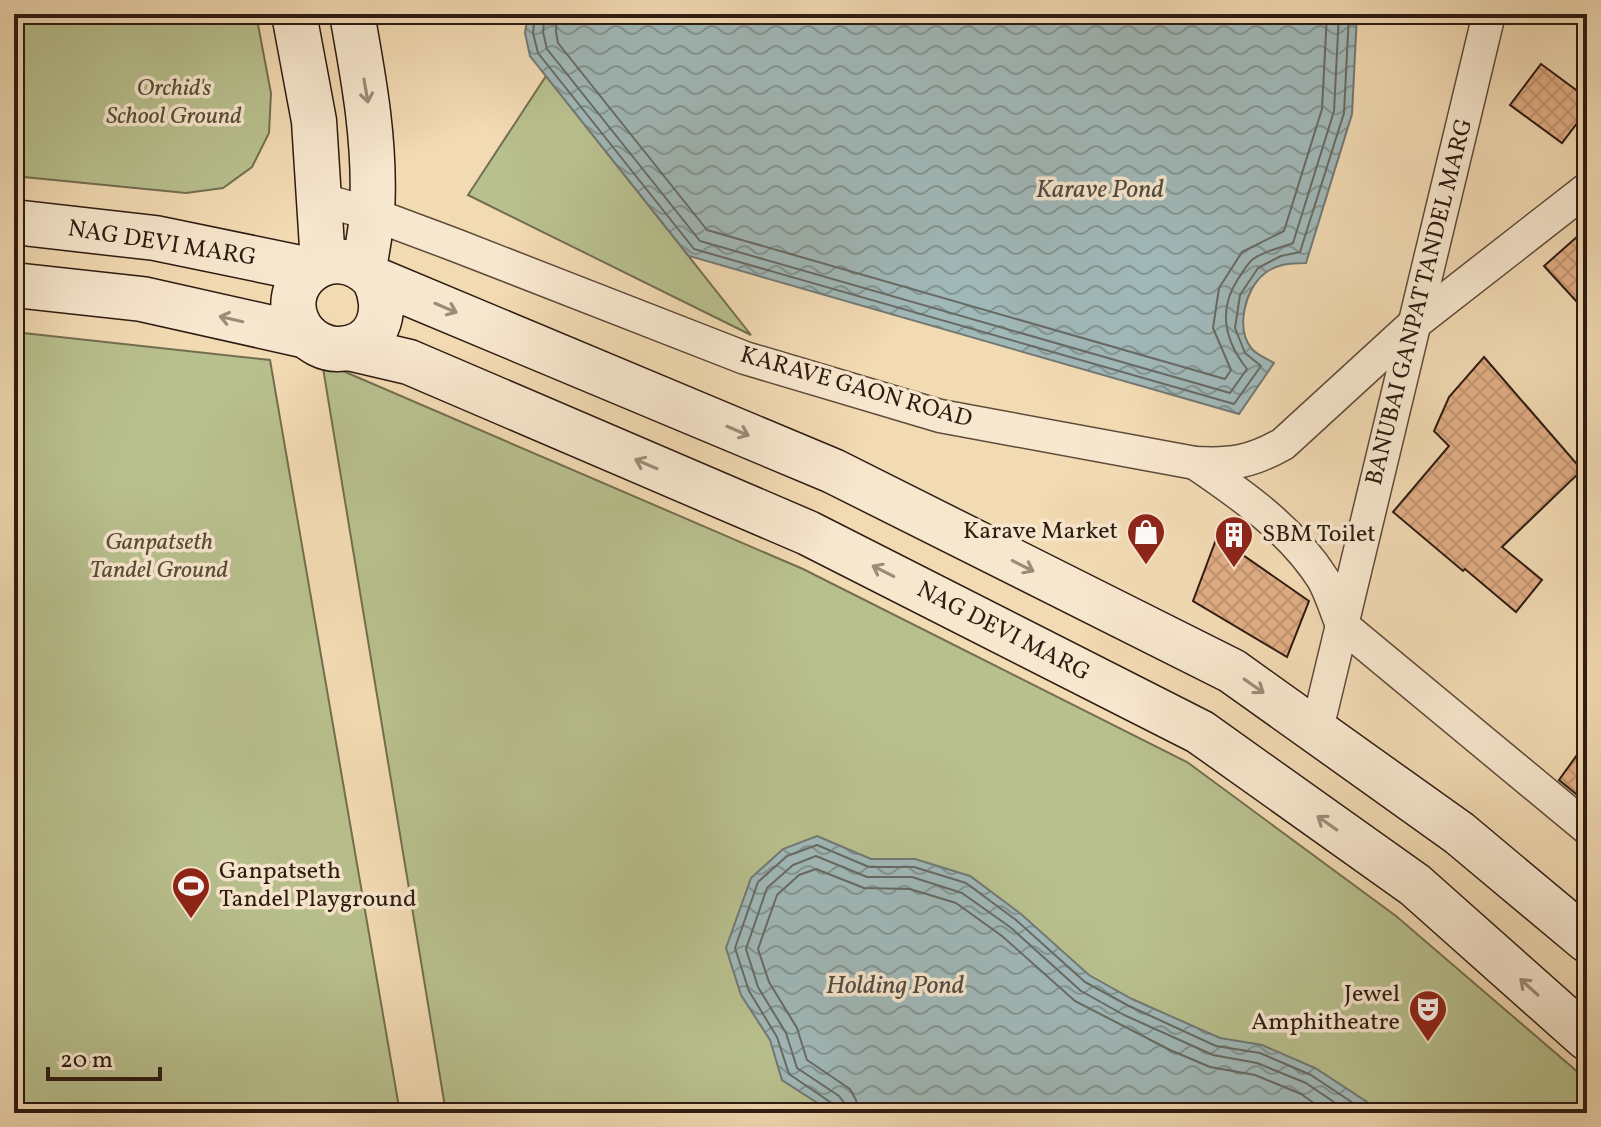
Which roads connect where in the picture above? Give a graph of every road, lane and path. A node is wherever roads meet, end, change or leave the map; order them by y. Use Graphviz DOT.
graph roads {
  1 [pos="294,14"];
  2 [pos="352,14"];
  3 [pos="1489,14"];
  4 [pos="1587,189"];
  5 [pos="319,199"];
  6 [pos="372,214"];
  7 [pos="14,222"];
  8 [pos="343,270"];
  9 [pos="14,285"];
  10 [pos="1414,324"];
  11 [pos="307,336"];
  12 [pos="349,348"];
  13 [pos="1195,463"];
  14 [pos="1342,625"];
  15 [pos="1317,729"];
  16 [pos="1587,828"];
  17 [pos="1587,940"];
  18 [pos="1587,1038"];
  1 -- 5 [label="main road"];
  2 -- 6 [label="main road, one-way"];
  3 -- 10 [label="street, BANUBAI GANPAT TANDEL MARG"];
  4 -- 10 [label="street, KARAVE GAON ROAD"];
  5 -- 6 [label="street, KARAVE GAON ROAD"];
  5 -- 8 [label="main road"];
  6 -- 8 [label="main road"];
  6 -- 13 [label="street, KARAVE GAON ROAD"];
  7 -- 8 [label="main road, NAG DEVI MARG"];
  8 -- 11 [label="main road"];
  8 -- 12 [label="main road"];
  8 -- 15 [label="main road, NAG DEVI MARG, one-way"];
  11 -- 9 [label="main road, one-way"];
  10 -- 13 [label="street, KARAVE GAON ROAD"];
  10 -- 14 [label="street, BANUBAI GANPAT TANDEL MARG"];
  11 -- 12 [label="main road"];
  18 -- 12 [label="main road, NAG DEVI MARG, one-way"];
  13 -- 14 [label="street"];
  14 -- 15 [label="street, BANUBAI GANPAT TANDEL MARG"];
  14 -- 16 [label="street"];
  15 -- 17 [label="main road, NAG DEVI MARG"];
}
